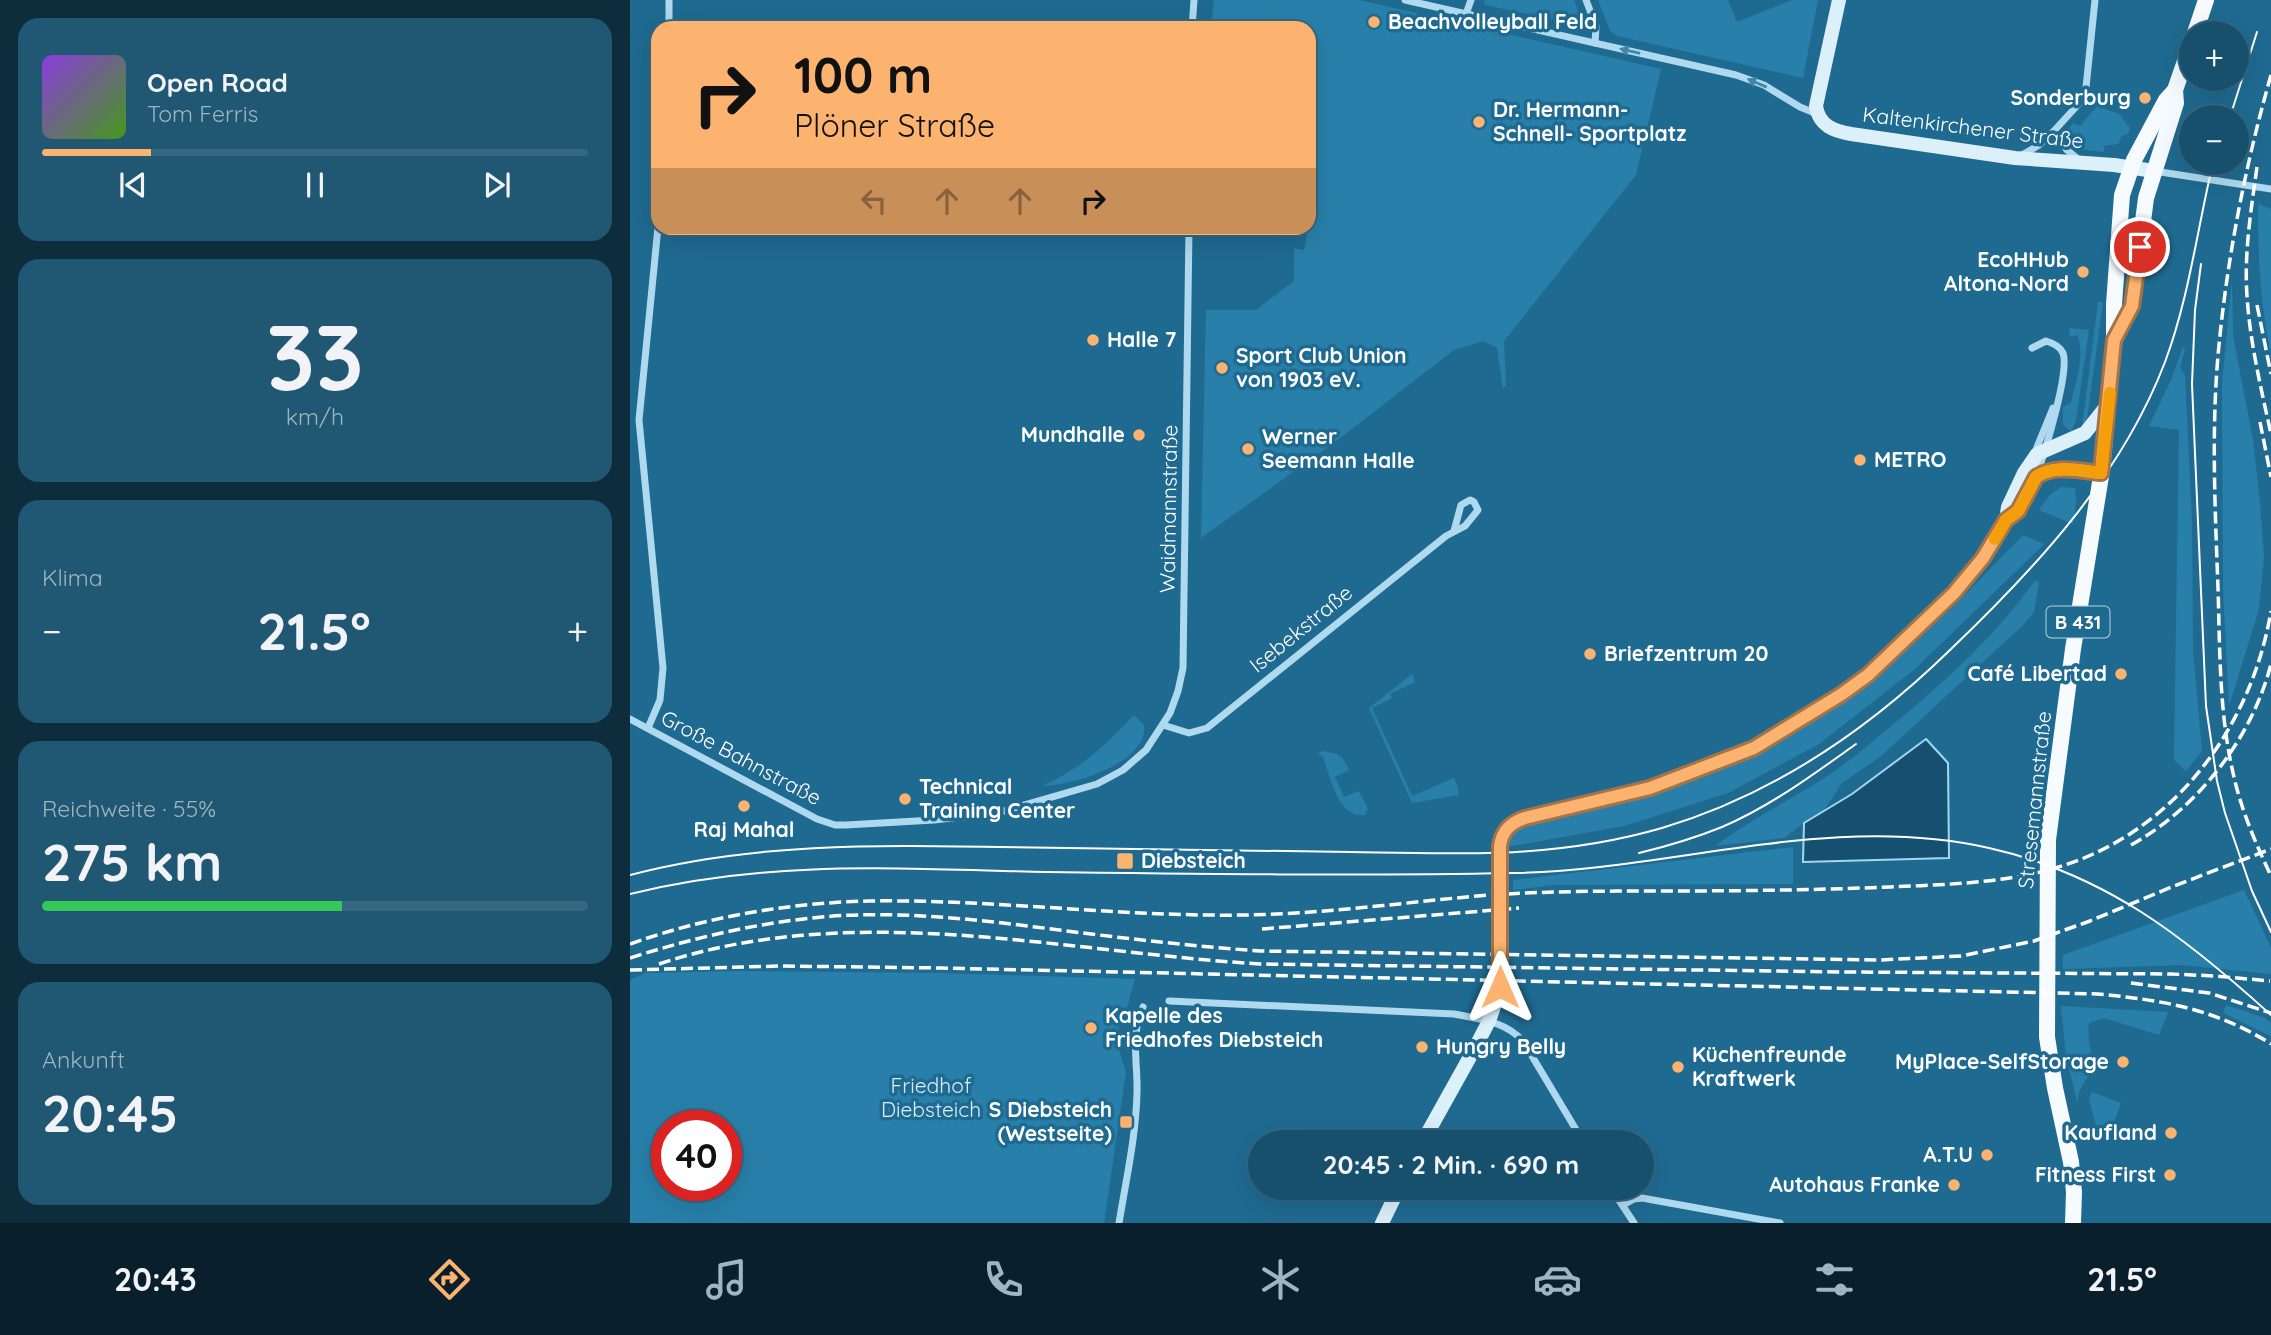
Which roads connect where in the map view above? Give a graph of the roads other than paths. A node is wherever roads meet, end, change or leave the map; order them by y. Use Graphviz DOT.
graph roads {
  1 [pos="668,0"];
  2 [pos="1194,0"];
  3 [pos="1405,0"];
  4 [pos="1471,0"];
  5 [pos="1586,0"];
  6 [pos="1839,0"];
  7 [pos="2095,0"];
  8 [pos="2206,0"];
  9 [pos="1466,14"];
  10 [pos="669,21"];
  11 [pos="1192,21"];
  12 [pos="2198,21"];
  13 [pos="1595,43"];
  14 [pos="2179,78"];
  15 [pos="2175,90"];
  16 [pos="1817,114"];
  17 [pos="2053,132"];
  18 [pos="2015,158"];
  19 [pos="2082,163"];
  20 [pos="2131,167"];
  21 [pos="2154,171"];
  22 [pos="2271,189"];
  23 [pos="657,235"];
  24 [pos="1189,235"];
  25 [pos="2114,340"];
  26 [pos="2032,348"];
  27 [pos="2056,401"];
  28 [pos="2109,403"];
  29 [pos="2054,419"];
  30 [pos="2064,436"];
  31 [pos="2041,455"];
  32 [pos="2056,470"];
  33 [pos="2101,473"];
  34 [pos="2036,477"];
  35 [pos="2006,520"];
  36 [pos="1454,531"];
  37 [pos="630,719"];
  38 [pos="1163,725"];
  39 [pos="648,728"];
  40 [pos="1123,770"];
  41 [pos="1169,1001"];
  42 [pos="1143,1007"];
  43 [pos="1489,1021"];
  44 [pos="1429,1130"];
  45 [pos="1576,1130"];
  46 [pos="1393,1200"];
  47 [pos="1619,1200"];
  48 [pos="1623,1205"];
  49 [pos="1119,1223"];
  50 [pos="1382,1223"];
  51 [pos="1634,1223"];
  52 [pos="1780,1223"];
  53 [pos="2073,1223"];
  1 -- 10 [label="street"];
  2 -- 11 [label="street"];
  3 -- 9 [label="street"];
  4 -- 9 [label="street"];
  5 -- 13 [label="street"];
  6 -- 16 [label="street"];
  7 -- 17 [label="street"];
  8 -- 12 [label="main road"];
  9 -- 13 [label="street"];
  16 -- 13 [label="street, one-way"];
  14 -- 15 [label="main road, Stresemannstraße / B 431"];
  15 -- 20 [label="main road, Stresemannstraße / B 431"];
  15 -- 21 [label="main road, Stresemannstraße / B 431"];
  16 -- 18 [label="street, Kaltenkirchener Straße"];
  17 -- 18 [label="street"];
  17 -- 19 [label="street"];
  18 -- 19 [label="street, Kaltenkirchener Straße"];
  19 -- 20 [label="street, Kaltenkirchener Straße"];
  20 -- 21 [label="street, Kaltenkirchener Straße"];
  20 -- 25 [label="main road, Stresemannstraße / B 431"];
  21 -- 22 [label="street"];
  21 -- 25 [label="main road, Stresemannstraße / B 431"];
  23 -- 39 [label="street"];
  24 -- 38 [label="street, Waidmannstraße"];
  25 -- 28 [label="main road, Stresemannstraße / B 431"];
  26 -- 27 [label="street"];
  27 -- 29 [label="street"];
  27 -- 31 [label="street"];
  28 -- 30 [label="street"];
  28 -- 33 [label="main road, Stresemannstraße / B 431"];
  29 -- 30 [label="street"];
  29 -- 31 [label="street"];
  30 -- 31 [label="street"];
  31 -- 32 [label="street"];
  31 -- 34 [label="street"];
  31 -- 35 [label="street"];
  32 -- 33 [label="street"];
  32 -- 34 [label="street"];
  33 -- 53 [label="main road, Stresemannstraße / B 431"];
  34 -- 35 [label="street"];
  35 -- 43 [label="street"];
  36 -- 38 [label="street, Isebekstraße"];
  37 -- 39 [label="street, Große Bahnstraße"];
  38 -- 40 [label="street, Waidmannstraße"];
  39 -- 40 [label="street, Große Bahnstraße"];
  41 -- 43 [label="street"];
  42 -- 49 [label="street"];
  43 -- 44 [label="street"];
  43 -- 45 [label="street"];
  46 -- 50 [label="street"];
  47 -- 48 [label="street"];
  48 -- 51 [label="street"];
  48 -- 52 [label="street"];
}
